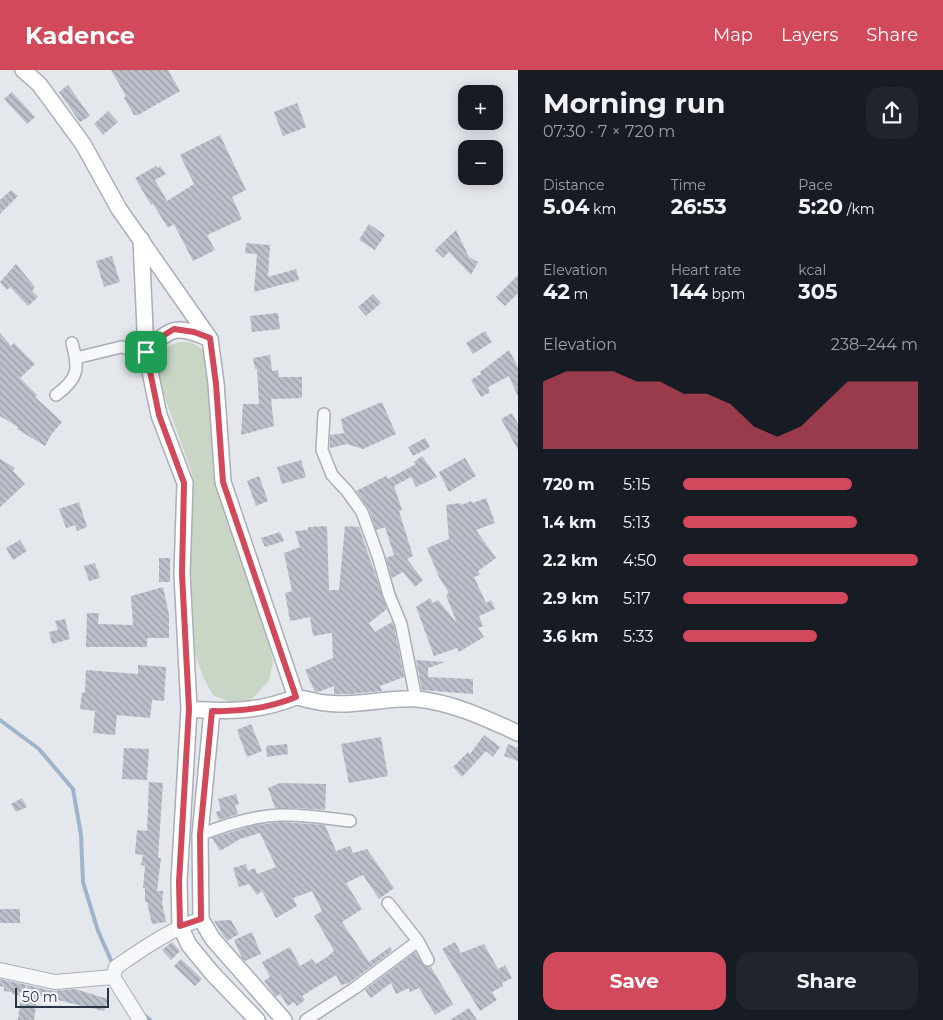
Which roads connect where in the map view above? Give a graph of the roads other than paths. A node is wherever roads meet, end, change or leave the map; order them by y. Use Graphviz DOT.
graph roads {
  1 [pos="23,70"];
  2 [pos="141,239"];
  3 [pos="210,338"];
  4 [pos="72,343"];
  5 [pos="146,352"];
  6 [pos="76,358"];
  7 [pos="56,395"];
  8 [pos="324,414"];
  9 [pos="296,697"];
  10 [pos="416,699"];
  11 [pos="189,709"];
  12 [pos="212,711"];
  13 [pos="518,734"];
  14 [pos="350,821"];
  15 [pos="200,835"];
  16 [pos="388,903"];
  17 [pos="201,919"];
  18 [pos="180,926"];
  19 [pos="418,941"];
  20 [pos="428,960"];
  21 [pos="0,970"];
  22 [pos="113,978"];
  23 [pos="140,1020"];
  24 [pos="257,1020"];
  25 [pos="284,1020"];
  26 [pos="306,1020"];
  1 -- 2 [label="main road"];
  2 -- 3 [label="main road"];
  2 -- 5 [label="main road"];
  3 -- 5 [label="main road"];
  3 -- 9 [label="main road"];
  4 -- 6 [label="street"];
  5 -- 6 [label="street"];
  5 -- 11 [label="main road"];
  6 -- 7 [label="street"];
  8 -- 10 [label="street"];
  9 -- 10 [label="main road"];
  9 -- 12 [label="main road"];
  10 -- 13 [label="main road"];
  11 -- 12 [label="main road"];
  11 -- 18 [label="main road"];
  12 -- 15 [label="main road"];
  14 -- 15 [label="street"];
  15 -- 17 [label="main road"];
  16 -- 19 [label="street"];
  17 -- 18 [label="street"];
  17 -- 25 [label="main road"];
  18 -- 22 [label="street"];
  18 -- 24 [label="main road"];
  19 -- 20 [label="street"];
  19 -- 26 [label="street"];
  21 -- 22 [label="street"];
  22 -- 23 [label="street"];
}
